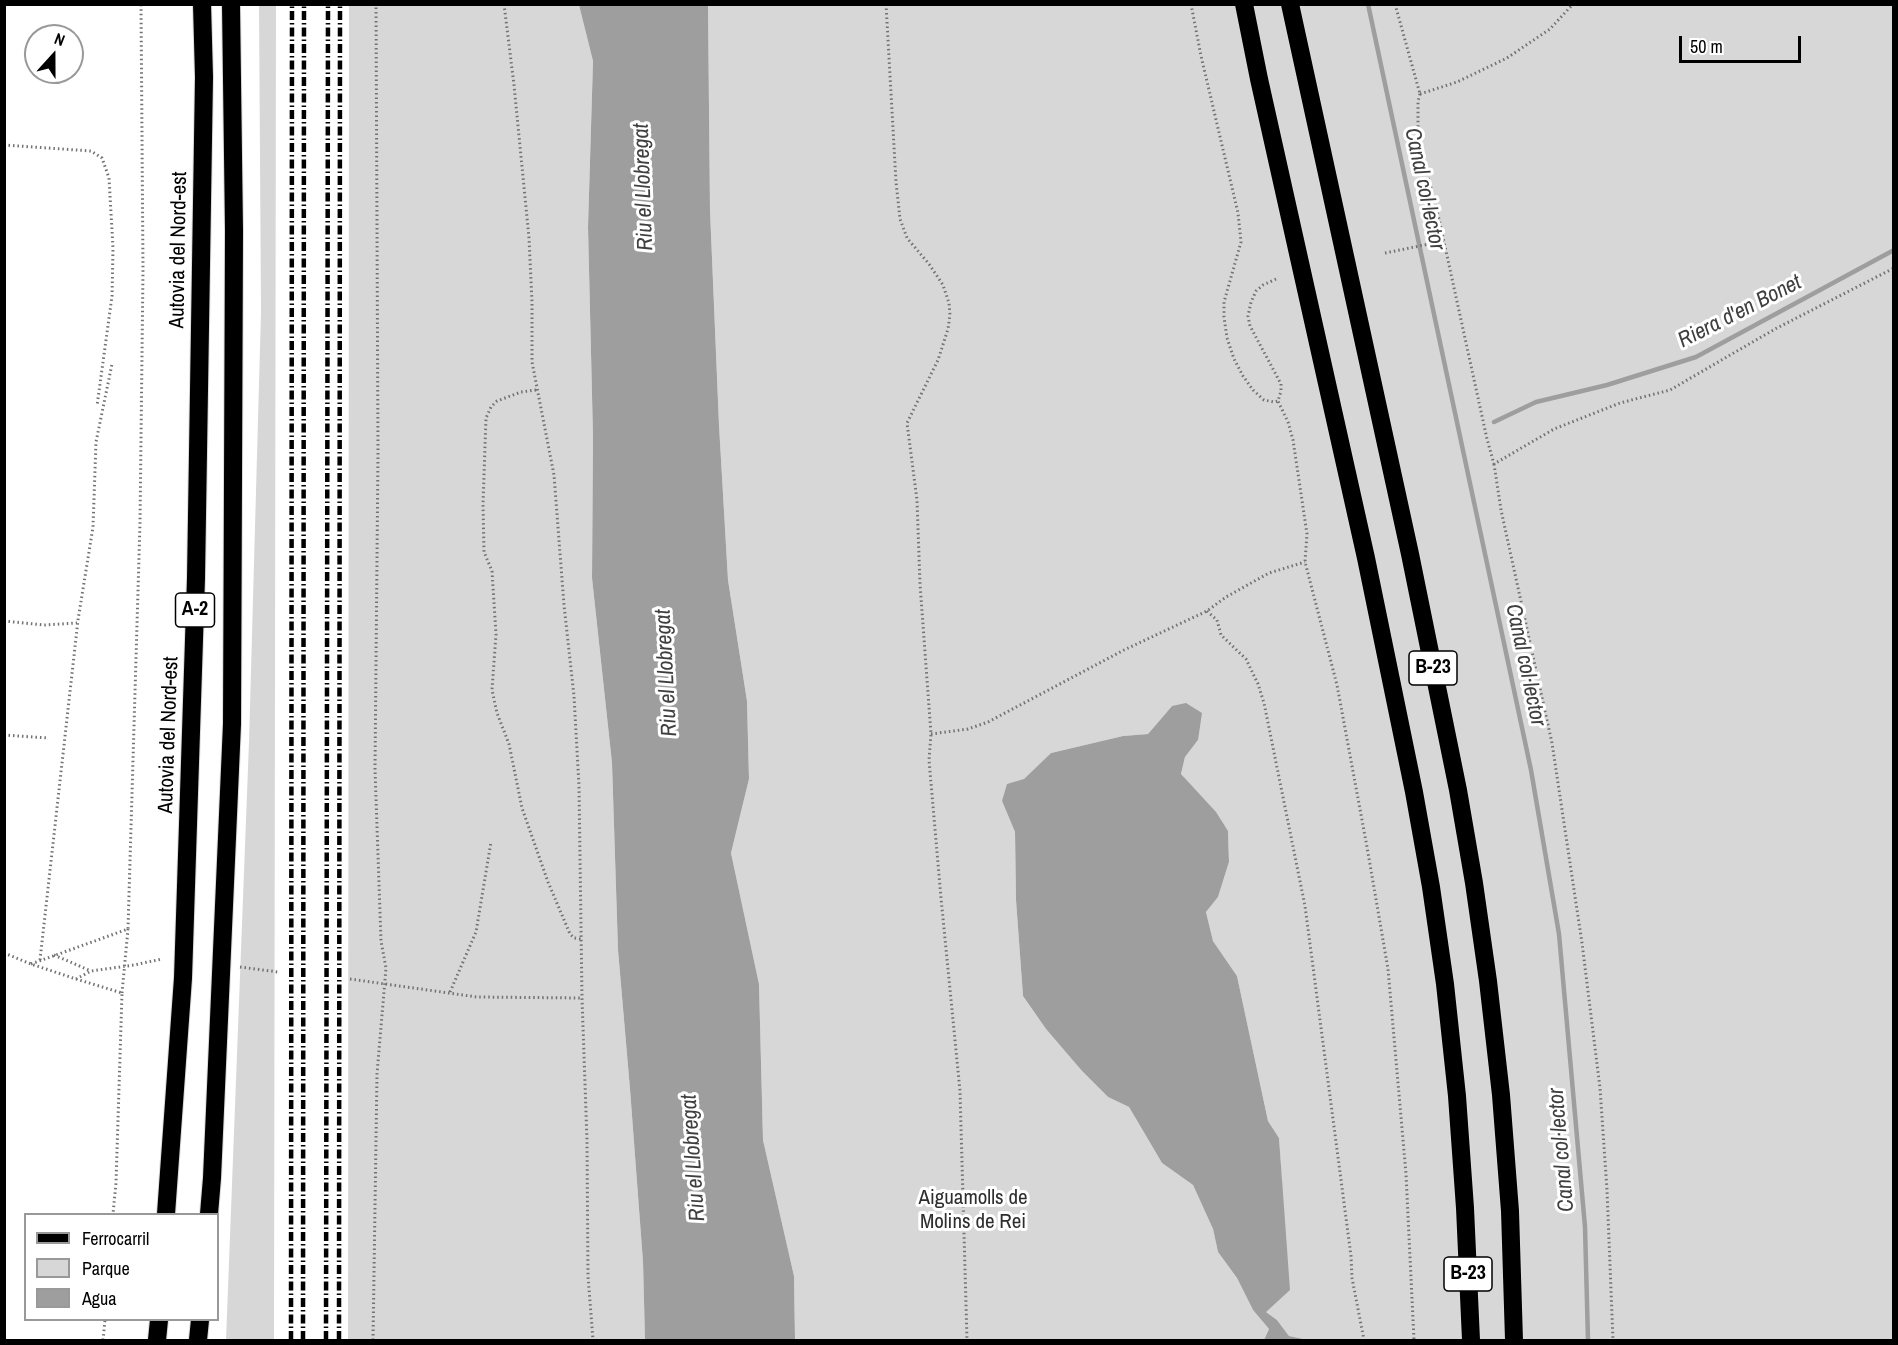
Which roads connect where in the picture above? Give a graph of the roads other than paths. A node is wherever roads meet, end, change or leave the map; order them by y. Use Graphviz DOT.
graph roads {
  1 [pos="202,4"];
  2 [pos="231,4"];
  3 [pos="1244,4"];
  4 [pos="1290,4"];
  5 [pos="166,1213"];
  6 [pos="209,1213"];
  7 [pos="159,1321"];
  8 [pos="200,1321"];
  9 [pos="157,1341"];
  10 [pos="198,1341"];
  11 [pos="1472,1341"];
  12 [pos="1514,1341"];
  1 -- 5 [label="highway, Autovia del Nord-est / A-2"];
  2 -- 6 [label="highway, A-2"];
  3 -- 11 [label="highway, B-23"];
  4 -- 12 [label="highway, B-23"];
  7 -- 9 [label="highway"];
  8 -- 10 [label="highway"];
}
